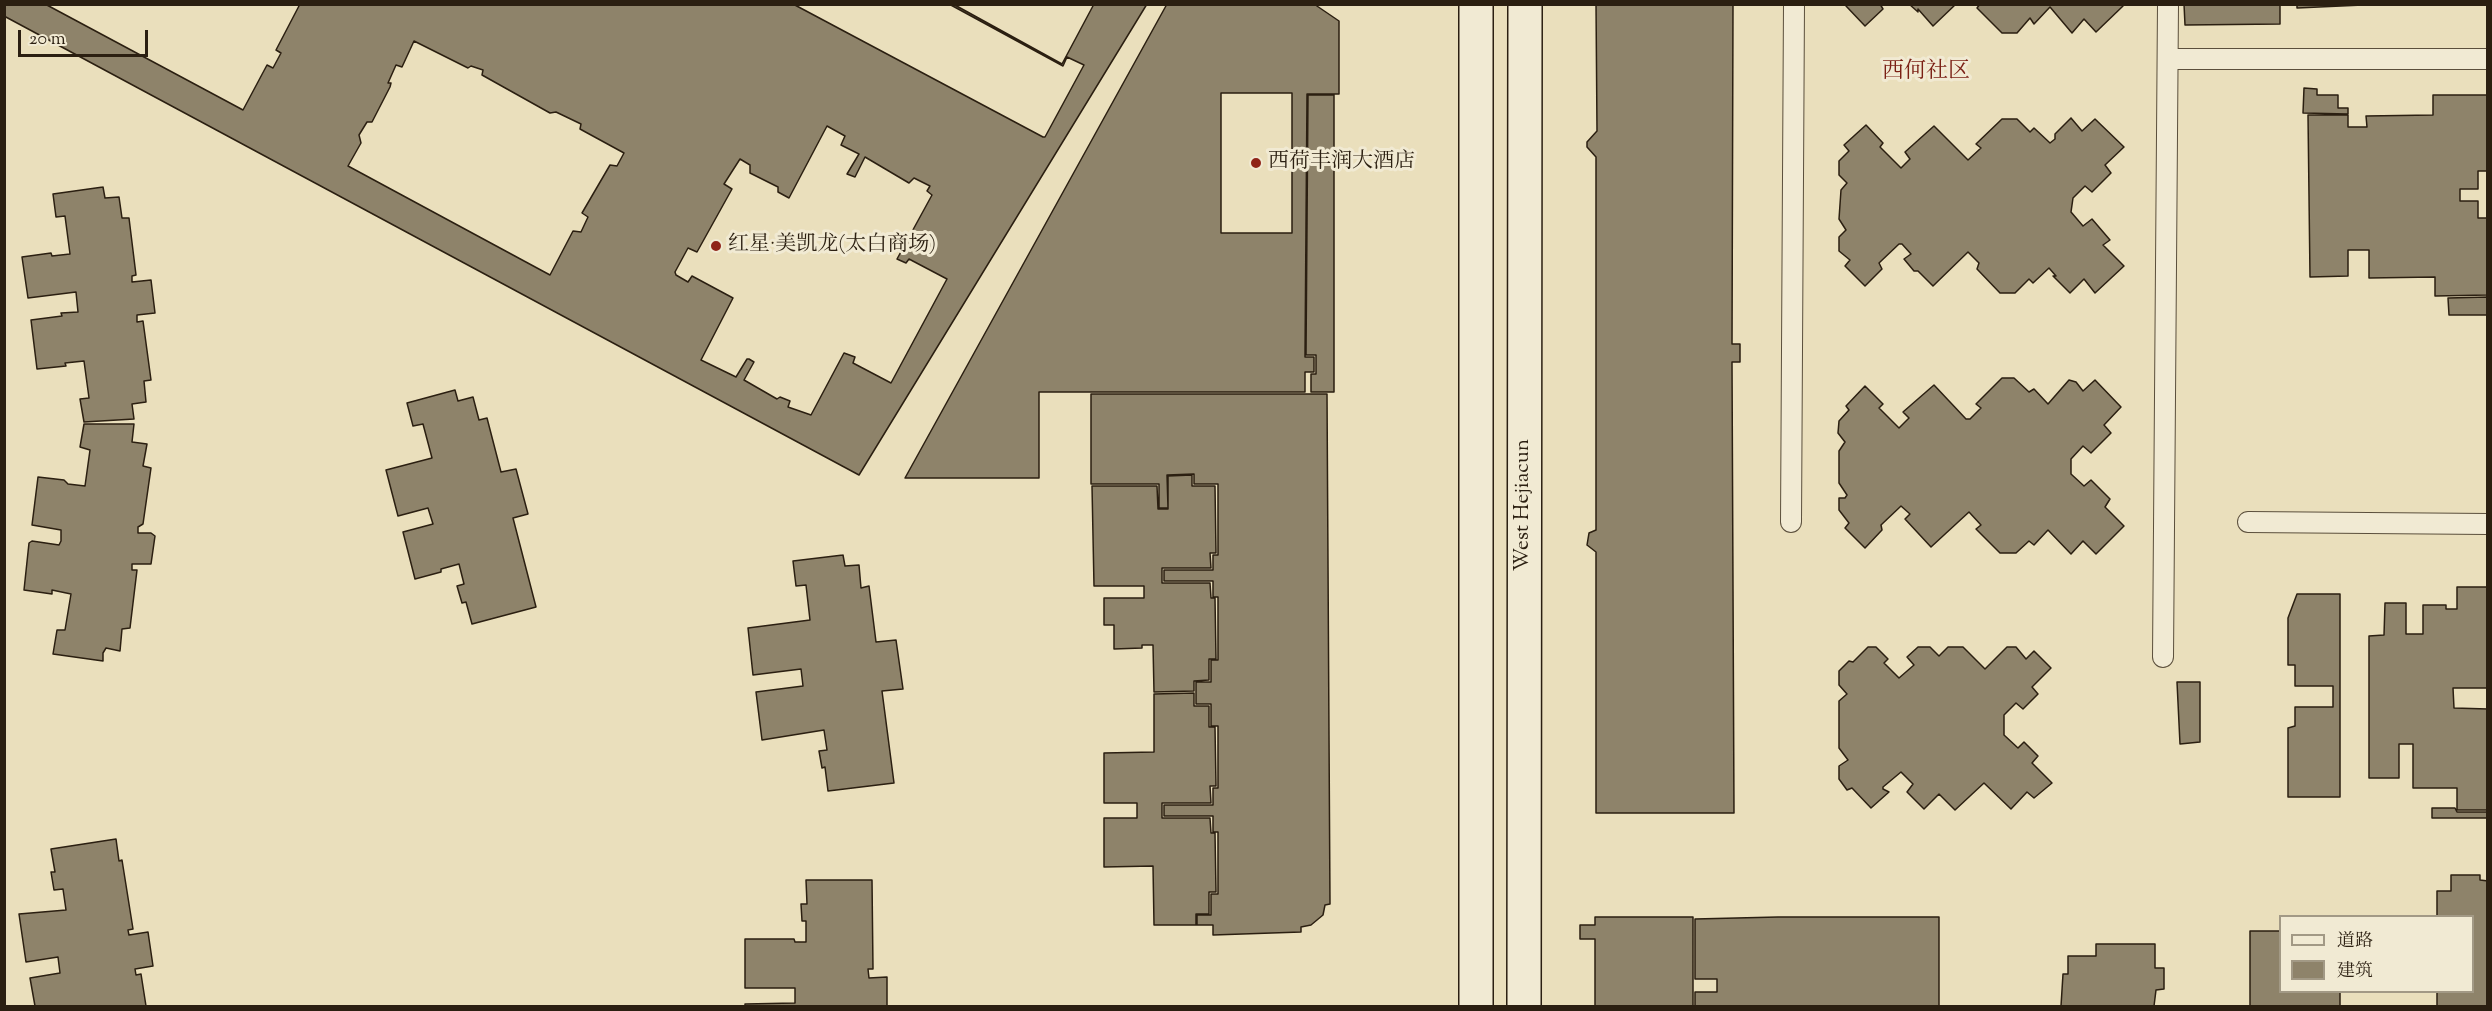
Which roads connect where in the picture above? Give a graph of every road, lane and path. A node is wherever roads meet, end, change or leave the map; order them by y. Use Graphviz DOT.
graph roads {
  1 [pos="1476,4"];
  2 [pos="1525,4"];
  3 [pos="1794,4"];
  4 [pos="2168,4"];
  5 [pos="2168,59"];
  6 [pos="2487,59"];
  7 [pos="1791,522"];
  8 [pos="2248,522"];
  9 [pos="2487,524"];
  10 [pos="2163,657"];
  11 [pos="1476,1006"];
  12 [pos="1524,1006"];
  1 -- 11 [label="street"];
  2 -- 12 [label="street, West Hejiacun"];
  3 -- 7 [label="lane"];
  4 -- 5 [label="lane"];
  5 -- 6 [label="lane"];
  5 -- 10 [label="lane"];
  8 -- 9 [label="lane"];
}
